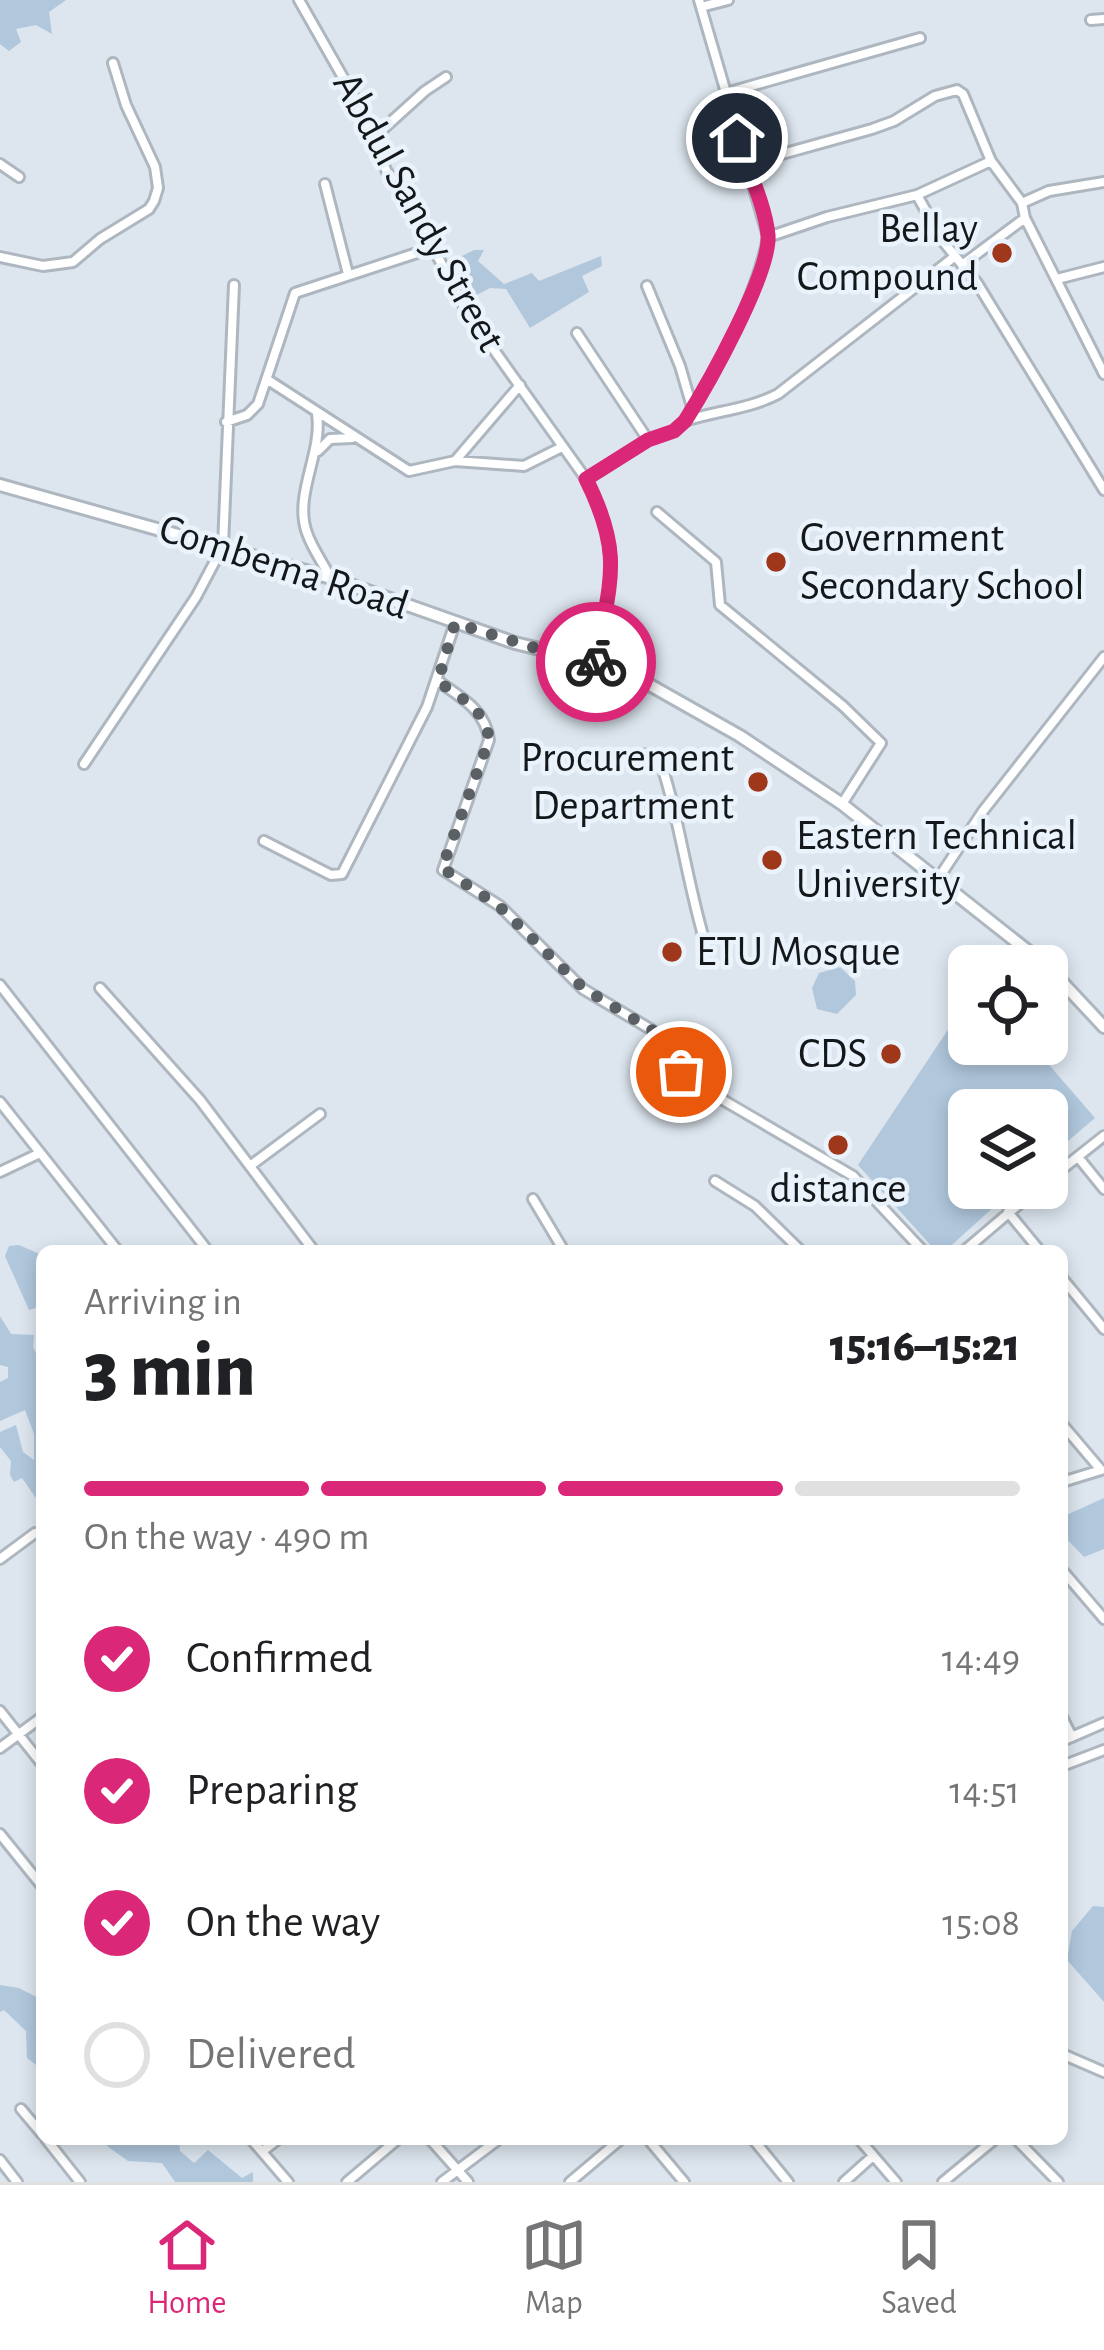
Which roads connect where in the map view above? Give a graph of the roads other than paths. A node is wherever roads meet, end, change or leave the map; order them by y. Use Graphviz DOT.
graph roads {
  1 [pos="299,0"];
  2 [pos="728,0"];
  3 [pos="700,3"];
  4 [pos="1090,20"];
  5 [pos="1104,20"];
  6 [pos="920,38"];
  7 [pos="113,63"];
  8 [pos="446,77"];
  9 [pos="726,93"];
  10 [pos="372,139"];
  11 [pos="991,161"];
  12 [pos="0,164"];
  13 [pos="746,164"];
  14 [pos="19,177"];
  15 [pos="1104,182"];
  16 [pos="326,184"];
  17 [pos="917,195"];
  18 [pos="1022,203"];
  19 [pos="1025,218"];
  20 [pos="768,237"];
  21 [pos="432,248"];
  22 [pos="0,257"];
  23 [pos="958,261"];
  24 [pos="1104,267"];
  25 [pos="348,274"];
  26 [pos="1057,279"];
  27 [pos="234,285"];
  28 [pos="647,286"];
  29 [pos="577,332"];
  30 [pos="1103,370"];
  31 [pos="268,380"];
  32 [pos="520,385"];
  33 [pos="692,409"];
  34 [pos="316,413"];
  35 [pos="685,421"];
  36 [pos="226,422"];
  37 [pos="354,438"];
  38 [pos="648,440"];
  39 [pos="562,447"];
  40 [pos="317,453"];
  41 [pos="455,461"];
  42 [pos="586,479"];
  43 [pos="0,485"];
  44 [pos="1104,490"];
  45 [pos="657,512"];
  46 [pos="223,546"];
  47 [pos="331,578"];
  48 [pos="455,623"];
  49 [pos="1104,657"];
  50 [pos="596,663"];
  51 [pos="438,681"];
  52 [pos="630,755"];
  53 [pos="84,764"];
  54 [pos="842,804"];
  55 [pos="264,842"];
  56 [pos="938,879"];
  57 [pos="1021,945"];
  58 [pos="707,949"];
  59 [pos="0,985"];
  60 [pos="100,988"];
  61 [pos="1068,988"];
  62 [pos="1104,1027"];
  63 [pos="0,1102"];
  64 [pos="320,1114"];
  65 [pos="1104,1136"];
  66 [pos="40,1154"];
  67 [pos="1078,1157"];
  68 [pos="1068,1165"];
  69 [pos="250,1166"];
  70 [pos="0,1172"];
  71 [pos="715,1180"];
  72 [pos="1104,1189"];
  73 [pos="533,1199"];
  74 [pos="1012,1209"];
  75 [pos="1008,1212"];
  76 [pos="113,1245"];
  77 [pos="202,1245"];
  78 [pos="309,1245"];
  79 [pos="560,1245"];
  80 [pos="795,1245"];
  81 [pos="917,1245"];
  82 [pos="971,1245"];
  83 [pos="1035,1245"];
  84 [pos="1068,1285"];
  85 [pos="1104,1329"];
  86 [pos="1068,1431"];
  87 [pos="1103,1470"];
  88 [pos="1068,1480"];
  89 [pos="36,1533"];
  90 [pos="0,1559"];
  91 [pos="1068,1577"];
  92 [pos="1104,1619"];
  93 [pos="0,1711"];
  94 [pos="36,1722"];
  95 [pos="1104,1723"];
  96 [pos="1068,1729"];
  97 [pos="18,1735"];
  98 [pos="1072,1736"];
  99 [pos="1068,1738"];
  100 [pos="0,1748"];
  101 [pos="1104,1750"];
  102 [pos="36,1757"];
  103 [pos="1068,1764"];
  104 [pos="0,1834"];
  105 [pos="36,1879"];
  106 [pos="1068,2057"];
  107 [pos="1104,2072"];
  108 [pos="21,2109"];
  109 [pos="36,2127"];
  110 [pos="50,2145"];
  111 [pos="258,2145"];
  112 [pos="270,2145"];
  113 [pos="391,2145"];
  114 [pos="436,2145"];
  115 [pos="491,2145"];
  116 [pos="614,2145"];
  117 [pos="654,2145"];
  118 [pos="757,2145"];
  119 [pos="864,2145"];
  120 [pos="975,2145"];
  121 [pos="989,2145"];
  122 [pos="1022,2145"];
  123 [pos="264,2150"];
  124 [pos="981,2152"];
  125 [pos="873,2156"];
  126 [pos="0,2160"];
  127 [pos="459,2168"];
  128 [pos="573,2181"];
  129 [pos="17,2182"];
  130 [pos="80,2182"];
  131 [pos="288,2182"];
  132 [pos="346,2182"];
  133 [pos="442,2182"];
  134 [pos="468,2182"];
  135 [pos="684,2182"];
  136 [pos="788,2182"];
  137 [pos="844,2182"];
  138 [pos="896,2182"];
  139 [pos="943,2182"];
  140 [pos="1058,2182"];
  1 -- 10 [label="street, Abdul Sandy Street"];
  2 -- 3 [label="street"];
  3 -- 9 [label="street"];
  4 -- 5 [label="street"];
  6 -- 9 [label="street"];
  7 -- 22 [label="street"];
  8 -- 10 [label="street"];
  9 -- 13 [label="street"];
  10 -- 21 [label="street, Abdul Sandy Street"];
  11 -- 13 [label="street"];
  11 -- 17 [label="street"];
  11 -- 18 [label="street"];
  12 -- 14 [label="street"];
  13 -- 20 [label="street"];
  15 -- 18 [label="street"];
  16 -- 25 [label="street"];
  17 -- 20 [label="street"];
  17 -- 23 [label="street"];
  18 -- 19 [label="street"];
  19 -- 23 [label="street"];
  19 -- 26 [label="street"];
  20 -- 33 [label="street"];
  21 -- 25 [label="street"];
  21 -- 32 [label="street, Abdul Sandy Street"];
  23 -- 35 [label="street"];
  23 -- 44 [label="street"];
  24 -- 26 [label="street"];
  25 -- 31 [label="street"];
  26 -- 30 [label="street"];
  27 -- 36 [label="street"];
  28 -- 33 [label="street"];
  29 -- 38 [label="street"];
  31 -- 34 [label="street"];
  31 -- 36 [label="street"];
  32 -- 39 [label="street, Abdul Sandy Street"];
  32 -- 41 [label="street"];
  33 -- 35 [label="street"];
  34 -- 37 [label="street"];
  34 -- 40 [label="street"];
  35 -- 38 [label="street"];
  36 -- 46 [label="street"];
  37 -- 40 [label="street"];
  37 -- 41 [label="street"];
  38 -- 42 [label="street"];
  39 -- 41 [label="street"];
  39 -- 42 [label="street, Abdul Sandy Street"];
  40 -- 47 [label="street"];
  42 -- 50 [label="street, Abdul Sandy Street"];
  43 -- 46 [label="street, Combema Road"];
  45 -- 54 [label="street"];
  46 -- 47 [label="street, Combema Road"];
  46 -- 53 [label="street"];
  47 -- 48 [label="street, Combema Road"];
  48 -- 50 [label="street, Combema Road"];
  48 -- 51 [label="street"];
  49 -- 56 [label="street"];
  50 -- 54 [label="street, Combema Road"];
  51 -- 55 [label="street"];
  51 -- 81 [label="street"];
  52 -- 58 [label="street"];
  54 -- 56 [label="street, Combema Road"];
  56 -- 57 [label="street, Combema Road"];
  59 -- 77 [label="street"];
  60 -- 69 [label="street"];
  61 -- 62 [label="street, Combema Road"];
  63 -- 66 [label="street"];
  64 -- 69 [label="street"];
  65 -- 67 [label="street"];
  66 -- 70 [label="street"];
  66 -- 76 [label="street"];
  67 -- 68 [label="street"];
  67 -- 72 [label="street"];
  69 -- 78 [label="street"];
  71 -- 80 [label="street"];
  73 -- 79 [label="street"];
  74 -- 75 [label="street"];
  75 -- 82 [label="street"];
  75 -- 83 [label="street"];
  84 -- 85 [label="street"];
  86 -- 87 [label="street"];
  87 -- 88 [label="street"];
  89 -- 90 [label="street"];
  91 -- 92 [label="street"];
  93 -- 97 [label="street"];
  94 -- 97 [label="street"];
  95 -- 98 [label="street"];
  96 -- 98 [label="street"];
  97 -- 100 [label="street"];
  97 -- 102 [label="street"];
  98 -- 99 [label="street"];
  101 -- 103 [label="street"];
  104 -- 105 [label="street"];
  106 -- 107 [label="street"];
  108 -- 109 [label="street"];
  110 -- 130 [label="street"];
  111 -- 123 [label="street"];
  112 -- 123 [label="street"];
  113 -- 132 [label="street"];
  114 -- 127 [label="street"];
  115 -- 127 [label="street"];
  116 -- 128 [label="street"];
  117 -- 135 [label="street"];
  118 -- 136 [label="street"];
  119 -- 125 [label="street"];
  120 -- 124 [label="street"];
  121 -- 124 [label="street"];
  122 -- 140 [label="street"];
  123 -- 131 [label="street"];
  124 -- 139 [label="street"];
  125 -- 137 [label="street"];
  125 -- 138 [label="street"];
  126 -- 129 [label="street"];
  127 -- 133 [label="street"];
  127 -- 134 [label="street"];
}
